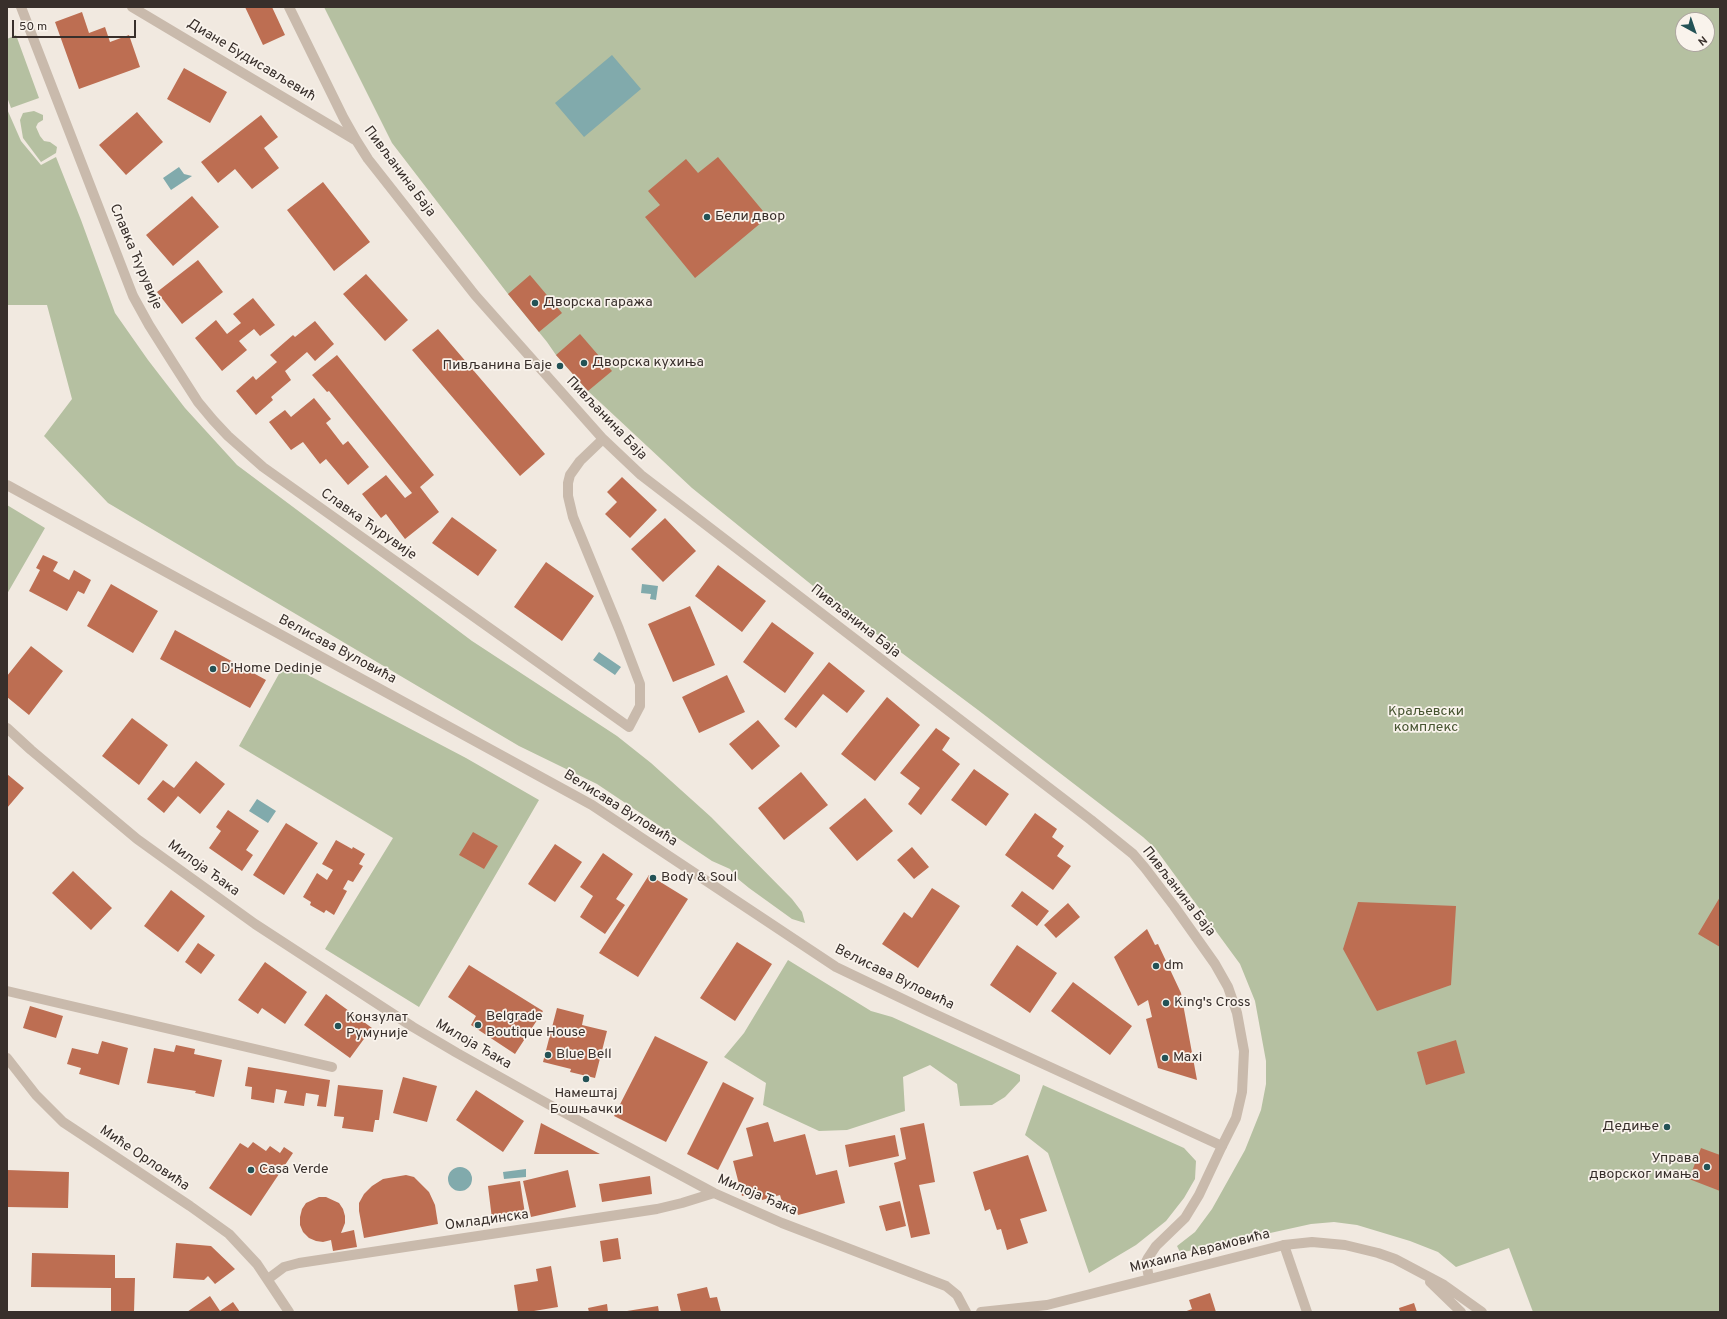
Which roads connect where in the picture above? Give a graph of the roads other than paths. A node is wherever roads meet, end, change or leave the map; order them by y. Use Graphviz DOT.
graph roads {
  1 [pos="21,7"];
  2 [pos="132,7"];
  3 [pos="289,7"];
  4 [pos="356,140"];
  5 [pos="603,439"];
  6 [pos="7,485"];
  7 [pos="7,728"];
  8 [pos="7,991"];
  9 [pos="7,1058"];
  10 [pos="332,1067"];
  11 [pos="1222,1146"];
  12 [pos="714,1193"];
  13 [pos="1284,1245"];
  14 [pos="1422,1274"];
  15 [pos="1149,1278"];
  16 [pos="268,1279"];
  17 [pos="289,1312"];
  18 [pos="966,1312"];
  19 [pos="981,1312"];
  20 [pos="1307,1312"];
  21 [pos="1461,1312"];
  22 [pos="1482,1312"];
  1 -- 5 [label="street, Славка Ћурувије"];
  2 -- 4 [label="street, Диане Будисављевић"];
  3 -- 4 [label="street, Пивљанина Баја"];
  4 -- 5 [label="street, Пивљанина Баја"];
  5 -- 11 [label="street, Пивљанина Баја"];
  6 -- 11 [label="street, Велисава Вуловића"];
  7 -- 12 [label="street, Милоја Ђака"];
  8 -- 10 [label="street"];
  9 -- 16 [label="street, Миће Орловића"];
  11 -- 15 [label="street, Пивљанина Баја"];
  12 -- 16 [label="street, Омладинска"];
  12 -- 18 [label="street, Милоја Ђака"];
  13 -- 14 [label="street, Михаила Аврамовића"];
  13 -- 15 [label="street, Михаила Аврамовића"];
  13 -- 20 [label="street"];
  14 -- 21 [label="street"];
  14 -- 22 [label="street, Михаила Аврамовића"];
  15 -- 19 [label="street, Михаила Аврамовића"];
  16 -- 17 [label="street, Миће Орловића"];
}
